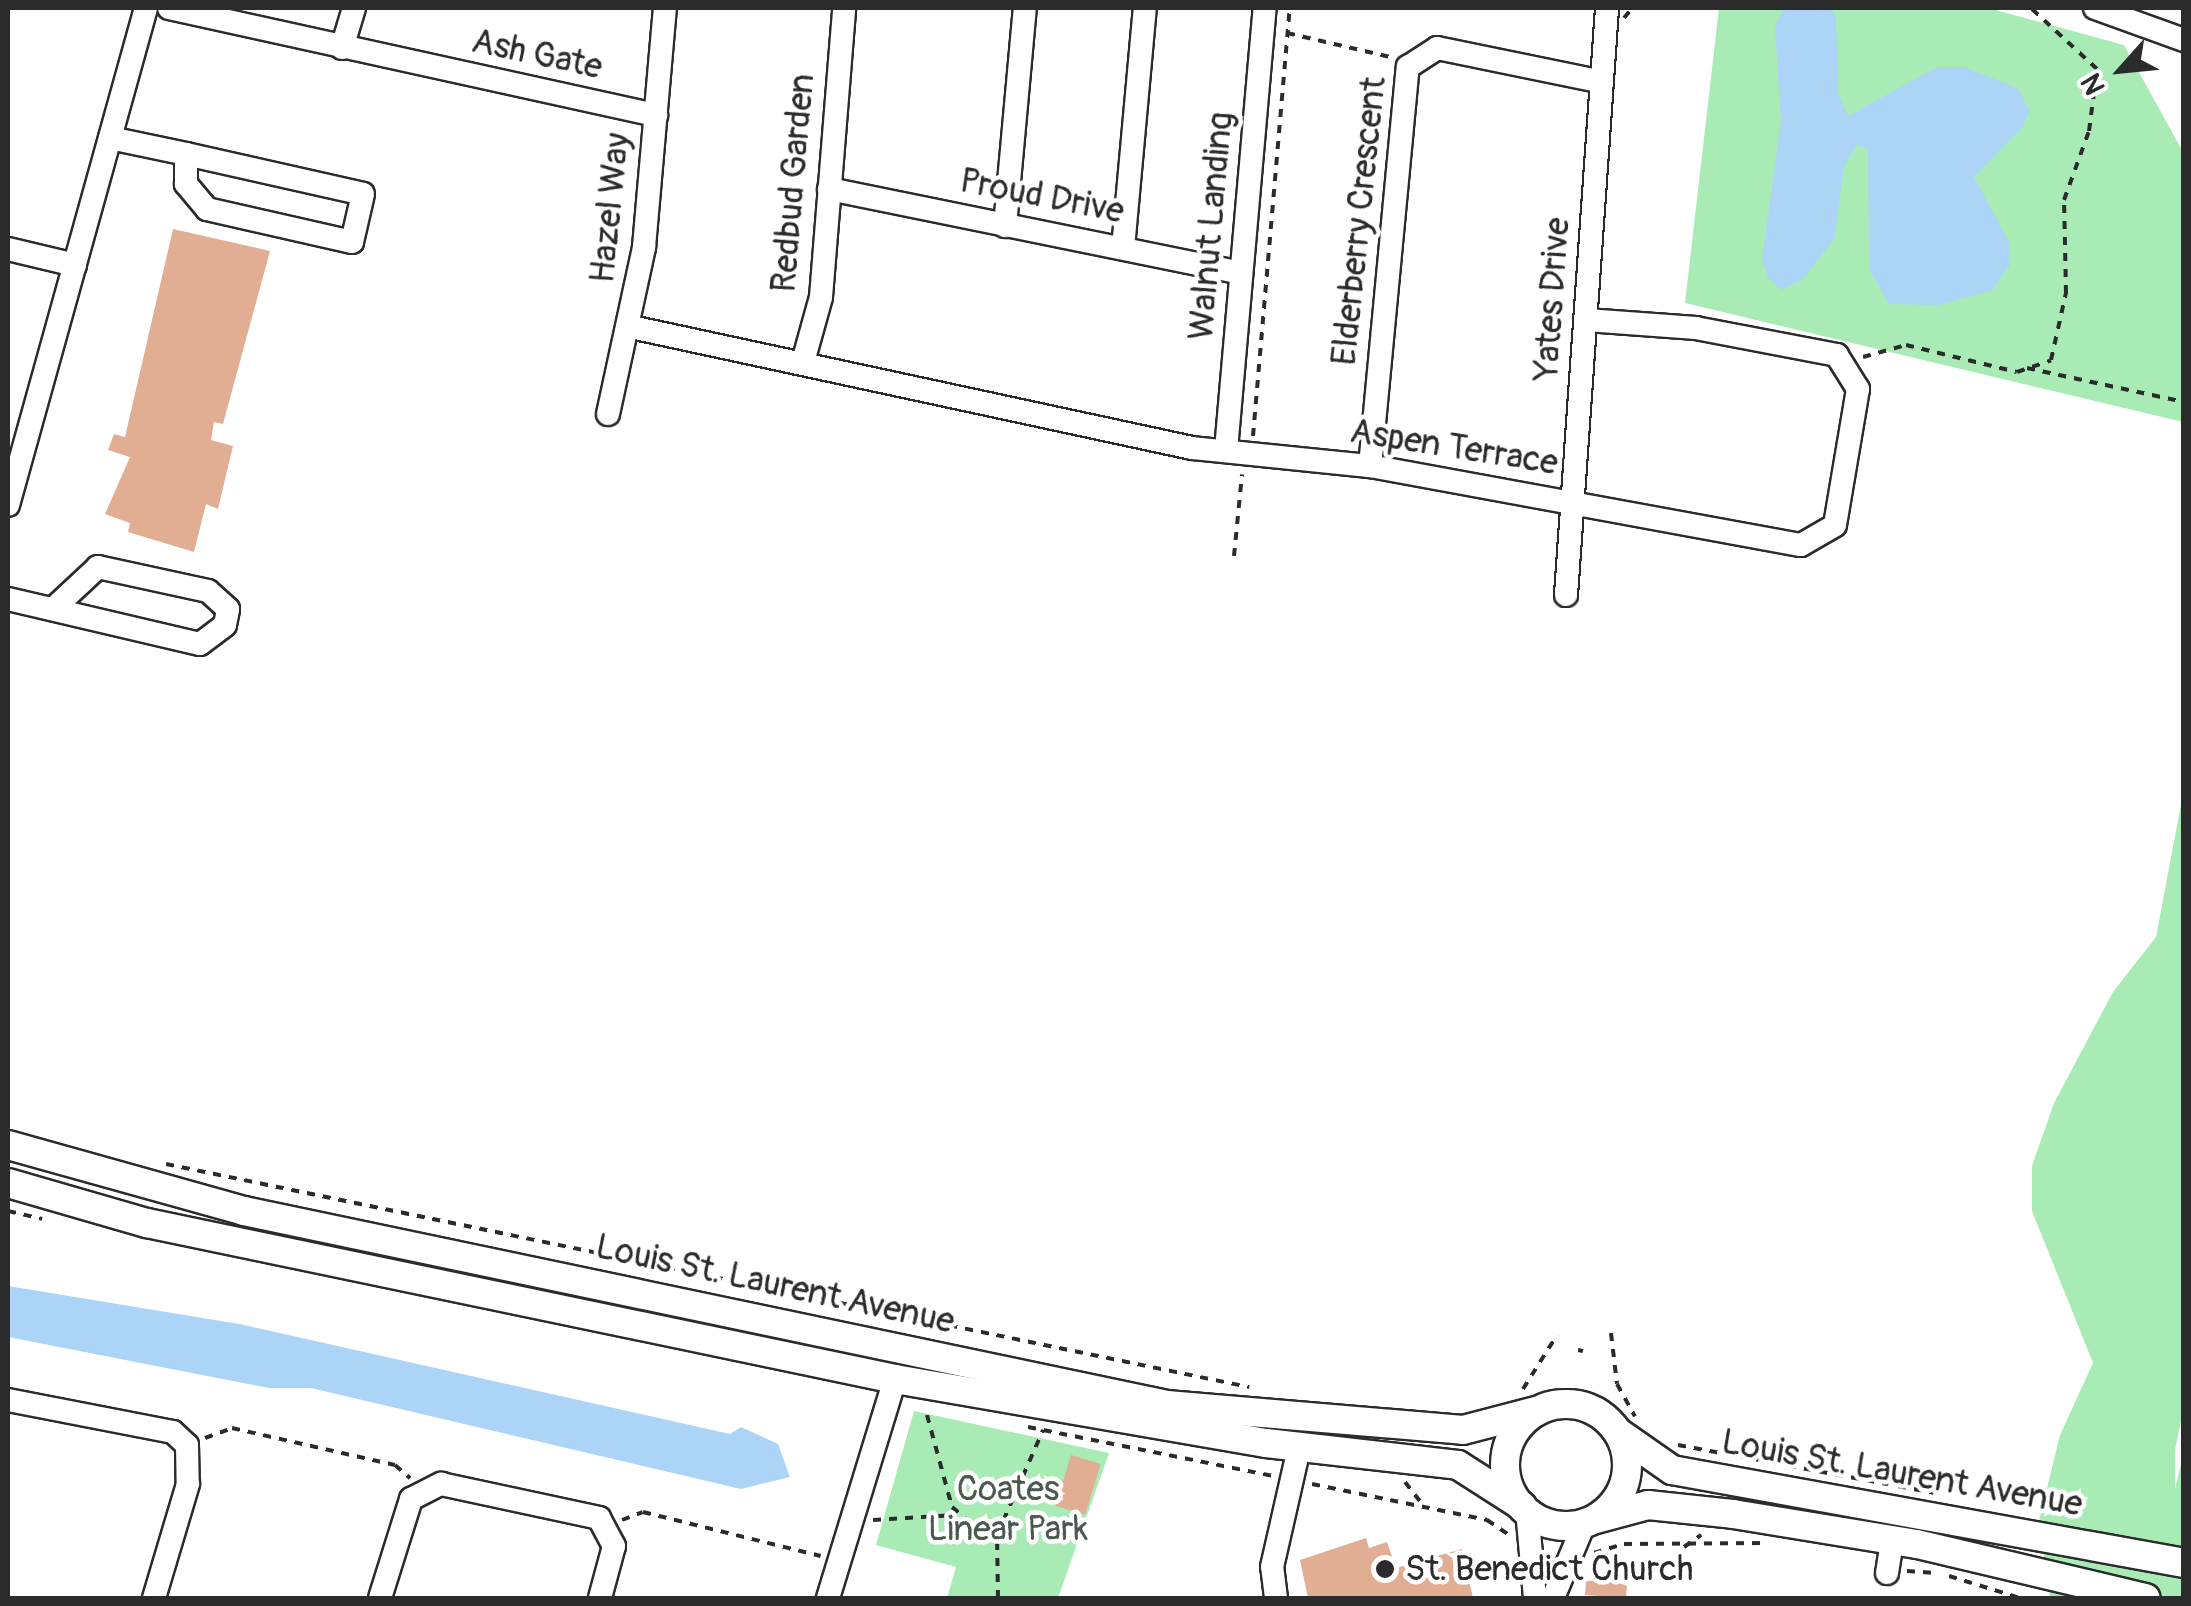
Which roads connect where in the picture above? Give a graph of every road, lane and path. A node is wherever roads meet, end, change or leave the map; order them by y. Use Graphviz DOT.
graph roads {
  1 [pos="146,8"];
  2 [pos="169,8"];
  3 [pos="354,8"];
  4 [pos="665,8"];
  5 [pos="844,8"];
  6 [pos="1025,8"];
  7 [pos="1145,8"];
  8 [pos="1290,8"];
  9 [pos="1607,8"];
  10 [pos="2031,8"];
  11 [pos="2096,8"];
  12 [pos="1264,14"];
  13 [pos="1288,34"];
  14 [pos="2184,40"];
  15 [pos="342,48"];
  16 [pos="1408,67"];
  17 [pos="1602,82"];
  18 [pos="656,115"];
  19 [pos="110,138"];
  20 [pos="186,154"];
  21 [pos="829,188"];
  22 [pos="1005,226"];
  23 [pos="1123,248"];
  24 [pos="8,249"];
  25 [pos="75,265"];
  26 [pos="1241,273"];
  27 [pos="1586,320"];
  28 [pos="631,327"];
  29 [pos="804,362"];
  30 [pos="1844,362"];
  31 [pos="2027,368"];
  32 [pos="2184,402"];
  33 [pos="608,414"];
  34 [pos="1252,438"];
  35 [pos="1235,457"];
  36 [pos="1370,466"];
  37 [pos="1572,502"];
  38 [pos="8,504"];
  39 [pos="1234,556"];
  40 [pos="1566,595"];
  41 [pos="8,599"];
  42 [pos="53,609"];
  43 [pos="8,1145"];
  44 [pos="157,1162"];
  45 [pos="8,1183"];
  46 [pos="1611,1333"];
  47 [pos="1557,1335"];
  48 [pos="896,1379"];
  49 [pos="1268,1390"];
  50 [pos="8,1400"];
  51 [pos="1527,1402"];
  52 [pos="927,1415"];
  53 [pos="1630,1429"];
  54 [pos="1044,1430"];
  55 [pos="1665,1443"];
  56 [pos="187,1444"];
  57 [pos="1299,1448"];
  58 [pos="423,1489"];
  59 [pos="1948,1496"];
  60 [pos="1524,1508"];
  61 [pos="854,1514"];
  62 [pos="957,1514"];
  63 [pos="1590,1521"];
  64 [pos="608,1525"];
  65 [pos="1776,1542"];
  66 [pos="996,1544"];
  67 [pos="1889,1558"];
  68 [pos="840,1560"];
  69 [pos="2184,1563"];
  70 [pos="1582,1566"];
  71 [pos="2026,1586"];
  72 [pos="154,1598"];
  73 [pos="380,1598"];
  74 [pos="600,1598"];
  75 [pos="828,1598"];
  76 [pos="998,1598"];
  77 [pos="1276,1598"];
  78 [pos="1535,1598"];
  79 [pos="1553,1598"];
  80 [pos="2146,1598"];
  1 -- 19 [label="street"];
  2 -- 15 [label="street, Ash Gate"];
  3 -- 15 [label="street"];
  4 -- 18 [label="street, Hazel Way"];
  5 -- 21 [label="street, Redbud Garden"];
  6 -- 22 [label="street"];
  7 -- 23 [label="street"];
  8 -- 13 [label="path"];
  9 -- 17 [label="street, Yates Drive"];
  10 -- 31 [label="path"];
  11 -- 14 [label="street"];
  12 -- 13 [label="path"];
  12 -- 26 [label="street, Walnut Landing"];
  13 -- 16 [label="path"];
  13 -- 34 [label="path"];
  15 -- 18 [label="street, Ash Gate"];
  16 -- 17 [label="street, Elderberry Crescent"];
  16 -- 36 [label="street, Elderberry Crescent"];
  17 -- 27 [label="street, Yates Drive"];
  18 -- 28 [label="street, Hazel Way"];
  19 -- 20 [label="street"];
  19 -- 25 [label="street"];
  20 -- 20 [label="street"];
  21 -- 22 [label="street, Proud Drive"];
  21 -- 29 [label="street, Redbud Garden"];
  22 -- 23 [label="street, Proud Drive"];
  23 -- 26 [label="street, Proud Drive"];
  24 -- 25 [label="street"];
  25 -- 38 [label="street"];
  26 -- 35 [label="street, Walnut Landing"];
  27 -- 30 [label="street"];
  27 -- 37 [label="street, Yates Drive"];
  28 -- 29 [label="street, Aspen Terrace"];
  28 -- 33 [label="street, Hazel Way"];
  29 -- 35 [label="street, Aspen Terrace"];
  30 -- 31 [label="path"];
  30 -- 37 [label="street, Aspen Terrace"];
  31 -- 32 [label="path"];
  35 -- 36 [label="street, Aspen Terrace"];
  35 -- 39 [label="path"];
  36 -- 37 [label="street, Aspen Terrace"];
  37 -- 40 [label="street, Yates Drive"];
  41 -- 42 [label="street"];
  42 -- 42 [label="street"];
  43 -- 51 [label="main road, Louis St. Laurent Avenue"];
  44 -- 49 [label="path"];
  45 -- 48 [label="main road, Louis St. Laurent Avenue"];
  46 -- 53 [label="path"];
  47 -- 51 [label="path"];
  48 -- 57 [label="main road, Louis St. Laurent Avenue"];
  48 -- 61 [label="street"];
  50 -- 56 [label="street"];
  51 -- 53 [label="main road"];
  51 -- 60 [label="main road"];
  52 -- 62 [label="path"];
  53 -- 63 [label="main road"];
  53 -- 69 [label="main road, Louis St. Laurent Avenue"];
  54 -- 66 [label="path"];
  55 -- 59 [label="path"];
  56 -- 58 [label="path"];
  56 -- 72 [label="street"];
  57 -- 60 [label="main road, Louis St. Laurent Avenue"];
  57 -- 77 [label="street"];
  58 -- 64 [label="street"];
  58 -- 73 [label="street"];
  60 -- 63 [label="main road"];
  60 -- 78 [label="street"];
  61 -- 62 [label="path"];
  61 -- 68 [label="street"];
  62 -- 66 [label="path"];
  63 -- 67 [label="main road, Louis St. Laurent Avenue"];
  63 -- 79 [label="street"];
  64 -- 68 [label="path"];
  64 -- 74 [label="street"];
  65 -- 70 [label="path"];
  66 -- 76 [label="path"];
  67 -- 71 [label="main road, Louis St. Laurent Avenue"];
  67 -- 71 [label="path"];
  68 -- 75 [label="street"];
  71 -- 80 [label="main road, Louis St. Laurent Avenue"];
}
